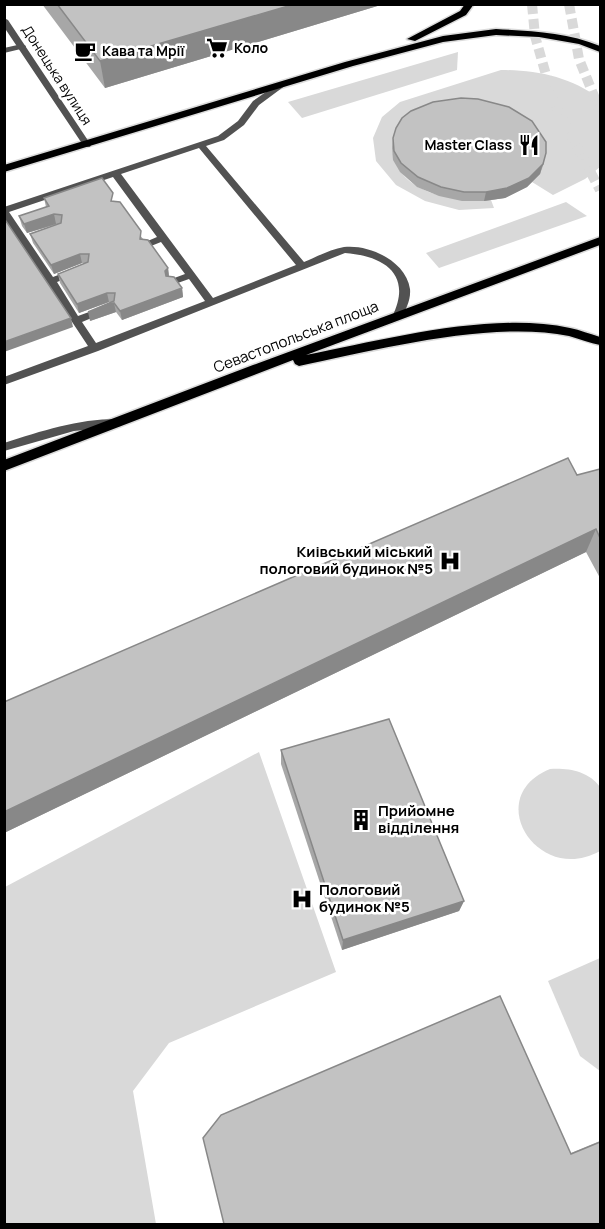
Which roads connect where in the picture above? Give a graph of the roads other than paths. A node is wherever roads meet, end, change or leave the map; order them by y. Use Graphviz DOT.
graph roads {
  1 [pos="471,4"];
  2 [pos="4,20"];
  3 [pos="22,46"];
  4 [pos="600,49"];
  5 [pos="4,51"];
  6 [pos="349,64"];
  7 [pos="282,85"];
  8 [pos="87,145"];
  9 [pos="201,145"];
  10 [pos="4,169"];
  11 [pos="115,173"];
  12 [pos="4,211"];
  13 [pos="163,238"];
  14 [pos="600,241"];
  15 [pos="146,245"];
  16 [pos="302,266"];
  17 [pos="87,267"];
  18 [pos="190,275"];
  19 [pos="51,281"];
  20 [pos="172,282"];
  21 [pos="210,301"];
  22 [pos="112,306"];
  23 [pos="398,317"];
  24 [pos="76,321"];
  25 [pos="600,341"];
  26 [pos="94,348"];
  27 [pos="258,368"];
  28 [pos="4,381"];
  29 [pos="119,423"];
  30 [pos="4,447"];
  31 [pos="4,466"];
  1 -- 6 [label="main road"];
  2 -- 3 [label="street, Донецька вулиця"];
  3 -- 5 [label="street"];
  3 -- 8 [label="street, Донецька вулиця"];
  4 -- 6 [label="main road"];
  6 -- 7 [label="main road"];
  7 -- 8 [label="main road"];
  7 -- 9 [label="street"];
  8 -- 10 [label="main road"];
  9 -- 11 [label="street"];
  9 -- 16 [label="street"];
  11 -- 12 [label="street"];
  11 -- 13 [label="street"];
  12 -- 19 [label="street"];
  13 -- 15 [label="street"];
  13 -- 18 [label="street"];
  14 -- 23 [label="main road, Севастопольська площа"];
  16 -- 21 [label="street"];
  16 -- 23 [label="street"];
  17 -- 19 [label="street"];
  18 -- 20 [label="street"];
  18 -- 21 [label="street"];
  19 -- 24 [label="street"];
  21 -- 26 [label="street"];
  22 -- 24 [label="street"];
  23 -- 27 [label="main road, Севастопольська площа"];
  24 -- 26 [label="street"];
  25 -- 27 [label="main road"];
  26 -- 28 [label="street"];
  27 -- 29 [label="main road, Севастопольська площа"];
  29 -- 30 [label="street"];
  29 -- 31 [label="main road, Севастопольська площа"];
}
